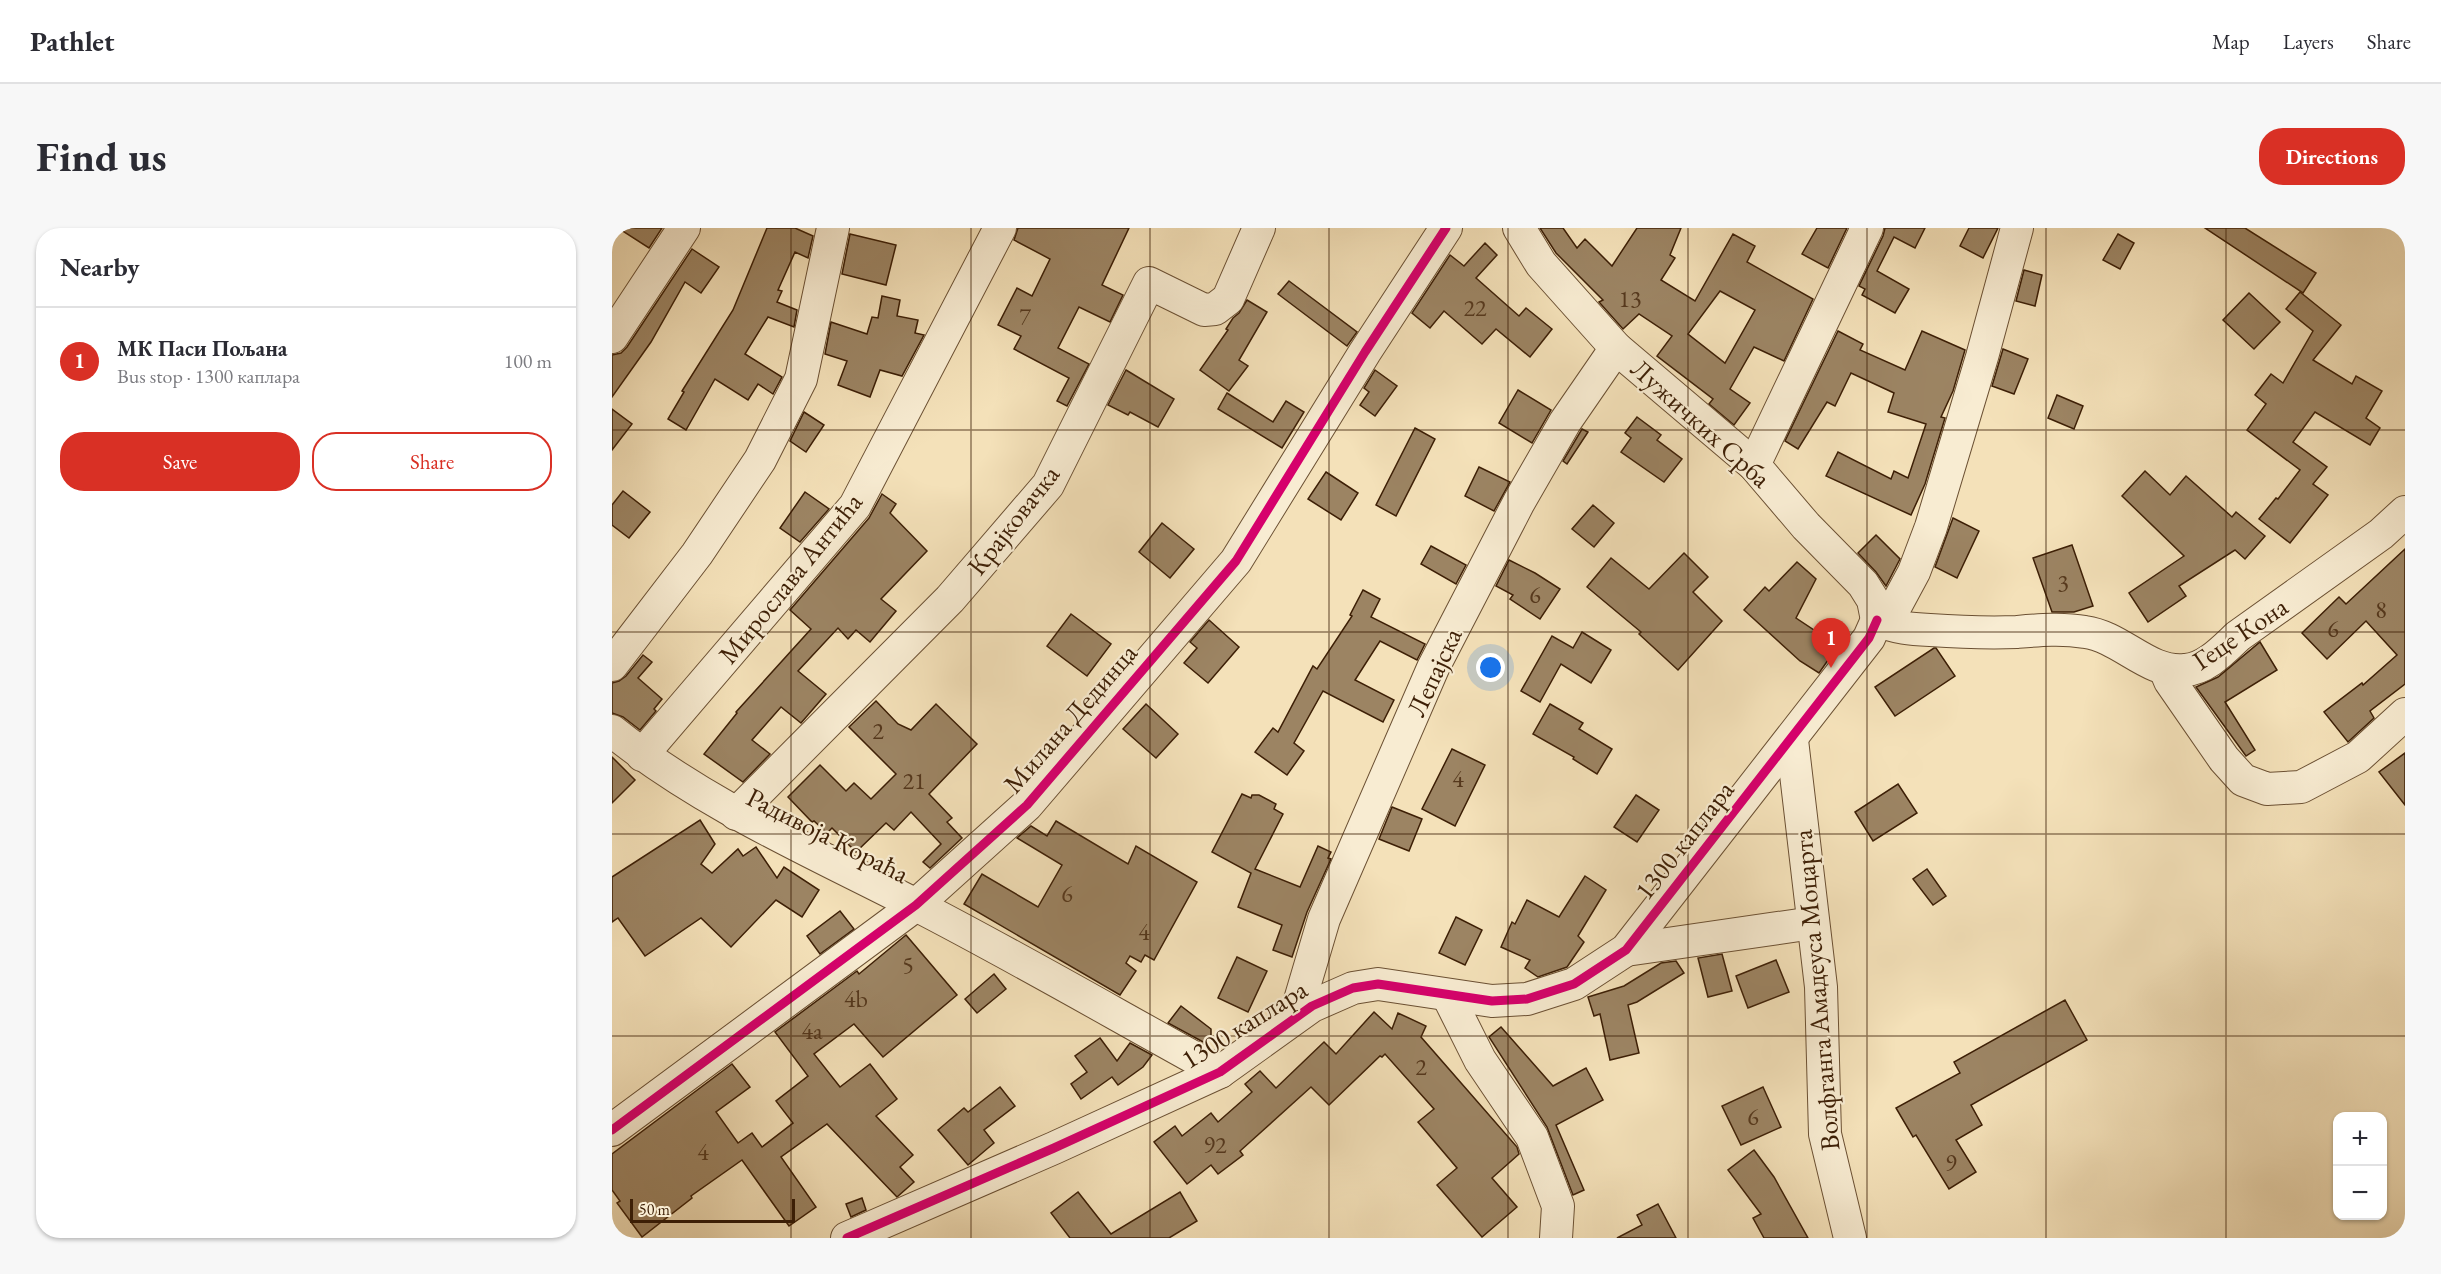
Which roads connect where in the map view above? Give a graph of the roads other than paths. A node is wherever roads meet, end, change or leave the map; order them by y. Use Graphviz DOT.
graph roads {
  1 [pos="684,228"];
  2 [pos="833,228"];
  3 [pos="1000,228"];
  4 [pos="1259,228"];
  5 [pos="1446,228"];
  6 [pos="1519,228"];
  7 [pos="1867,228"];
  8 [pos="2017,228"];
  9 [pos="612,337"];
  10 [pos="1616,348"];
  11 [pos="1754,465"];
  12 [pos="2405,512"];
  13 [pos="1882,622"];
  14 [pos="612,665"];
  15 [pos="2165,669"];
  16 [pos="2405,714"];
  17 [pos="612,730"];
  18 [pos="1792,740"];
  19 [pos="642,755"];
  20 [pos="736,814"];
  21 [pos="916,905"];
  22 [pos="1813,922"];
  23 [pos="1626,950"];
  24 [pos="1448,996"];
  25 [pos="1295,1017"];
  26 [pos="1220,1072"];
  27 [pos="612,1130"];
  28 [pos="847,1238"];
  29 [pos="1556,1238"];
  30 [pos="1850,1238"];
  1 -- 9 [label="street"];
  2 -- 14 [label="street"];
  3 -- 19 [label="street, Мирослава Антића"];
  4 -- 20 [label="street, Крајковачка"];
  5 -- 21 [label="street, Милана Дединца"];
  6 -- 10 [label="street, Лужичких Срба"];
  7 -- 11 [label="street"];
  8 -- 13 [label="street, 1300 каплара"];
  10 -- 11 [label="street, Лужичких Срба"];
  10 -- 25 [label="street, Лепајска"];
  11 -- 13 [label="street, Лужичких Срба"];
  12 -- 15 [label="street, Геце Кона"];
  13 -- 15 [label="street, Геце Кона"];
  13 -- 18 [label="street, 1300 каплара"];
  15 -- 16 [label="street"];
  17 -- 19 [label="street, Радивоја Кораћа"];
  18 -- 22 [label="street, Волфганга Амадеуса Моцарта"];
  18 -- 23 [label="street, 1300 каплара"];
  19 -- 20 [label="street, Радивоја Кораћа"];
  20 -- 21 [label="street, Радивоја Кораћа"];
  21 -- 26 [label="street, Радивоја Кораћа"];
  21 -- 27 [label="street, Милана Дединца"];
  22 -- 23 [label="street"];
  22 -- 30 [label="street, Волфганга Амадеуса Моцарта"];
  23 -- 24 [label="street, 1300 каплара"];
  24 -- 25 [label="street, 1300 каплара"];
  24 -- 29 [label="street"];
  25 -- 26 [label="street, 1300 каплара"];
  26 -- 28 [label="street, 1300 каплара"];
}
